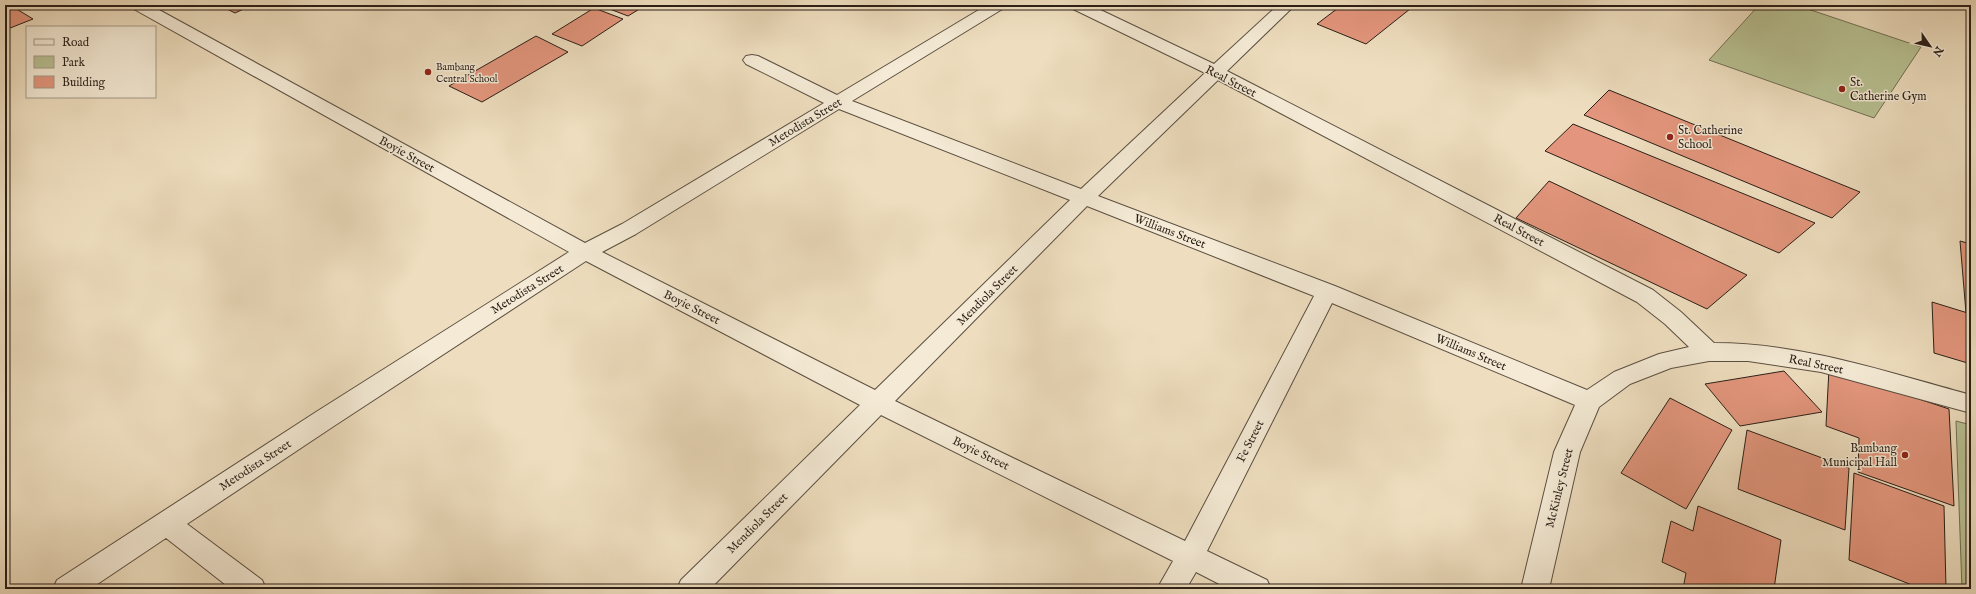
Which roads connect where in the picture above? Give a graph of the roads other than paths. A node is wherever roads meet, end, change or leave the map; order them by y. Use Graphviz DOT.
graph roads {
  1 [pos="138,5"];
  2 [pos="998,5"];
  3 [pos="1077,5"];
  4 [pos="1287,5"];
  5 [pos="752,60"];
  6 [pos="1216,72"];
  7 [pos="837,102"];
  8 [pos="1083,198"];
  9 [pos="585,252"];
  10 [pos="1327,292"];
  11 [pos="1709,352"];
  12 [pos="1589,401"];
  13 [pos="878,403"];
  14 [pos="1971,404"];
  15 [pos="166,523"];
  16 [pos="1191,556"];
  17 [pos="67,589"];
  18 [pos="252,589"];
  19 [pos="691,589"];
  20 [pos="1171,589"];
  21 [pos="1257,589"];
  22 [pos="1535,589"];
  1 -- 9 [label="street, Boyie Street"];
  2 -- 7 [label="street, Metodista Street"];
  3 -- 6 [label="street, Real Street"];
  4 -- 6 [label="street, Mendiola Street"];
  5 -- 7 [label="street, Williams Street"];
  6 -- 8 [label="street, Mendiola Street"];
  6 -- 11 [label="street, Real Street"];
  7 -- 8 [label="street, Williams Street"];
  7 -- 9 [label="street, Metodista Street"];
  8 -- 10 [label="street, Williams Street"];
  8 -- 13 [label="street, Mendiola Street"];
  9 -- 13 [label="street, Boyie Street"];
  9 -- 15 [label="street, Metodista Street"];
  10 -- 12 [label="street, Williams Street"];
  10 -- 16 [label="street, Fe Street"];
  11 -- 12 [label="street"];
  11 -- 14 [label="street, Real Street"];
  12 -- 22 [label="street, McKinley Street"];
  13 -- 16 [label="street, Boyie Street"];
  13 -- 19 [label="street, Mendiola Street"];
  15 -- 17 [label="street, Metodista Street"];
  15 -- 18 [label="street"];
  16 -- 20 [label="street, Fe Street"];
  16 -- 21 [label="street, Boyie Street"];
}
